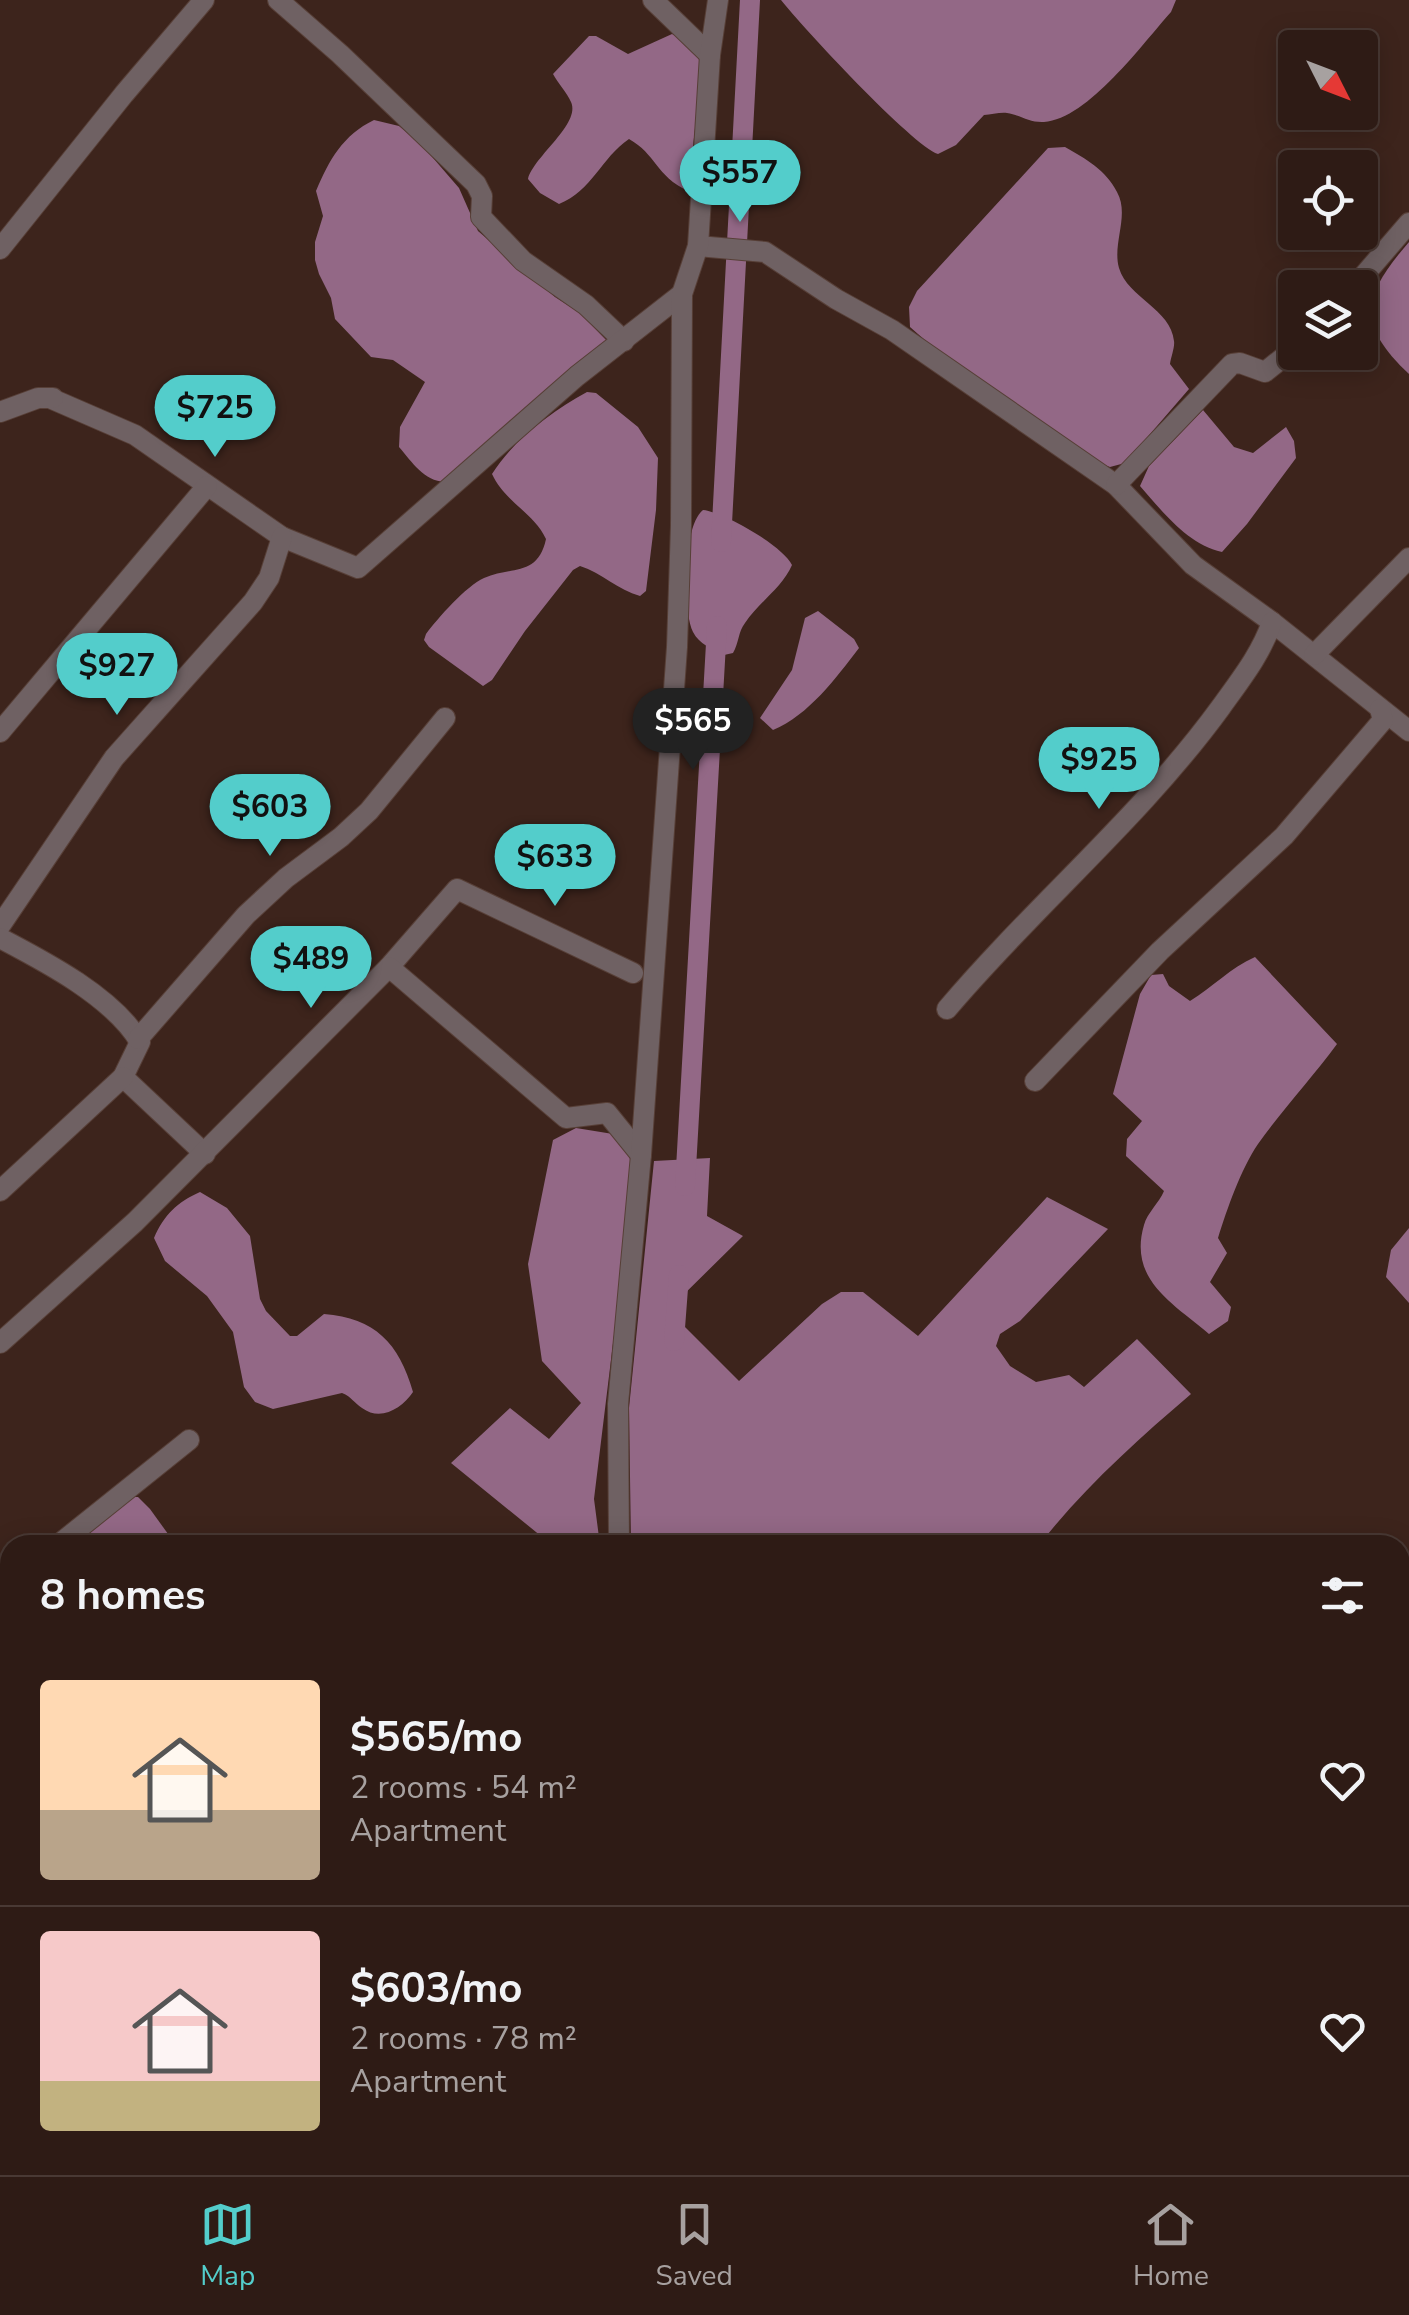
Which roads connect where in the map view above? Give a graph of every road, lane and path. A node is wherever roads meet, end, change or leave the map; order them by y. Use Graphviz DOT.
graph roads {
  1 [pos="204,0"];
  2 [pos="278,0"];
  3 [pos="653,0"];
  4 [pos="718,0"];
  5 [pos="710,54"];
  6 [pos="1409,223"];
  7 [pos="705,246"];
  8 [pos="0,250"];
  9 [pos="1369,270"];
  10 [pos="682,294"];
  11 [pos="624,341"];
  12 [pos="1278,362"];
  13 [pos="0,412"];
  14 [pos="207,486"];
  15 [pos="1116,486"];
  16 [pos="282,537"];
  17 [pos="1409,558"];
  18 [pos="1272,622"];
  19 [pos="1314,656"];
  20 [pos="1380,710"];
  21 [pos="445,718"];
  22 [pos="1409,731"];
  23 [pos="0,732"];
  24 [pos="0,926"];
  25 [pos="0,938"];
  26 [pos="390,967"];
  27 [pos="633,973"];
  28 [pos="947,1009"];
  29 [pos="138,1039"];
  30 [pos="123,1077"];
  31 [pos="1035,1080"];
  32 [pos="204,1154"];
  33 [pos="641,1155"];
  34 [pos="0,1191"];
  35 [pos="0,1343"];
  36 [pos="189,1440"];
  37 [pos="70,1535"];
  38 [pos="620,1535"];
  1 -- 8 [label="street"];
  2 -- 11 [label="street"];
  3 -- 5 [label="street"];
  4 -- 5 [label="street"];
  5 -- 7 [label="street"];
  6 -- 9 [label="street"];
  7 -- 10 [label="street"];
  7 -- 15 [label="street"];
  10 -- 11 [label="street"];
  10 -- 33 [label="street"];
  11 -- 16 [label="street"];
  12 -- 15 [label="street"];
  13 -- 14 [label="street"];
  14 -- 16 [label="street"];
  14 -- 23 [label="street"];
  15 -- 18 [label="street"];
  16 -- 24 [label="street"];
  17 -- 19 [label="street"];
  18 -- 19 [label="street"];
  18 -- 28 [label="street"];
  19 -- 20 [label="street"];
  20 -- 22 [label="street"];
  20 -- 31 [label="street"];
  21 -- 29 [label="street"];
  25 -- 29 [label="street"];
  26 -- 27 [label="street"];
  26 -- 32 [label="street"];
  26 -- 33 [label="street"];
  29 -- 30 [label="street"];
  30 -- 32 [label="street"];
  30 -- 34 [label="street"];
  32 -- 35 [label="street"];
  33 -- 38 [label="street"];
  36 -- 37 [label="street"];
}
